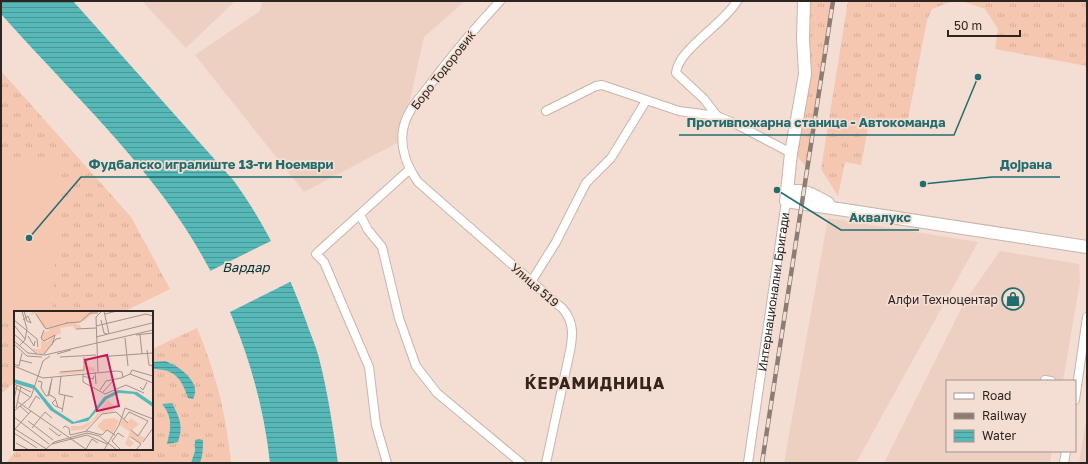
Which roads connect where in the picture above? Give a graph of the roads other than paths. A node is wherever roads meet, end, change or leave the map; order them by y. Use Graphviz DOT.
graph roads {
  1 [pos="500,1"];
  2 [pos="737,1"];
  3 [pos="804,1"];
  4 [pos="646,101"];
  5 [pos="546,111"];
  6 [pos="716,116"];
  7 [pos="791,153"];
  8 [pos="410,169"];
  9 [pos="806,191"];
  10 [pos="786,197"];
  11 [pos="836,207"];
  12 [pos="360,215"];
  13 [pos="1087,247"];
  14 [pos="531,282"];
  15 [pos="1087,316"];
  16 [pos="1076,385"];
  17 [pos="1066,452"];
  18 [pos="387,463"];
  19 [pos="521,463"];
  20 [pos="546,463"];
  21 [pos="748,463"];
  22 [pos="1064,463"];
  1 -- 8 [label="street, Боро Тодоровиќ"];
  2 -- 6 [label="street"];
  3 -- 7 [label="street, Интернационални Бригади"];
  4 -- 5 [label="street"];
  4 -- 6 [label="street"];
  4 -- 14 [label="street"];
  6 -- 7 [label="street"];
  7 -- 9 [label="street"];
  7 -- 10 [label="street, Интернационални Бригади"];
  8 -- 12 [label="street"];
  8 -- 14 [label="street, Улица 519"];
  9 -- 10 [label="street"];
  9 -- 11 [label="street, Интернационални Бригади"];
  10 -- 11 [label="street, Интернационални Бригади"];
  10 -- 21 [label="street, Интернационални Бригади"];
  11 -- 13 [label="street, Интернационални Бригади"];
  12 -- 18 [label="street"];
  12 -- 19 [label="street"];
  14 -- 20 [label="street, Улица 519"];
  15 -- 16 [label="street"];
  17 -- 22 [label="street"];
}
